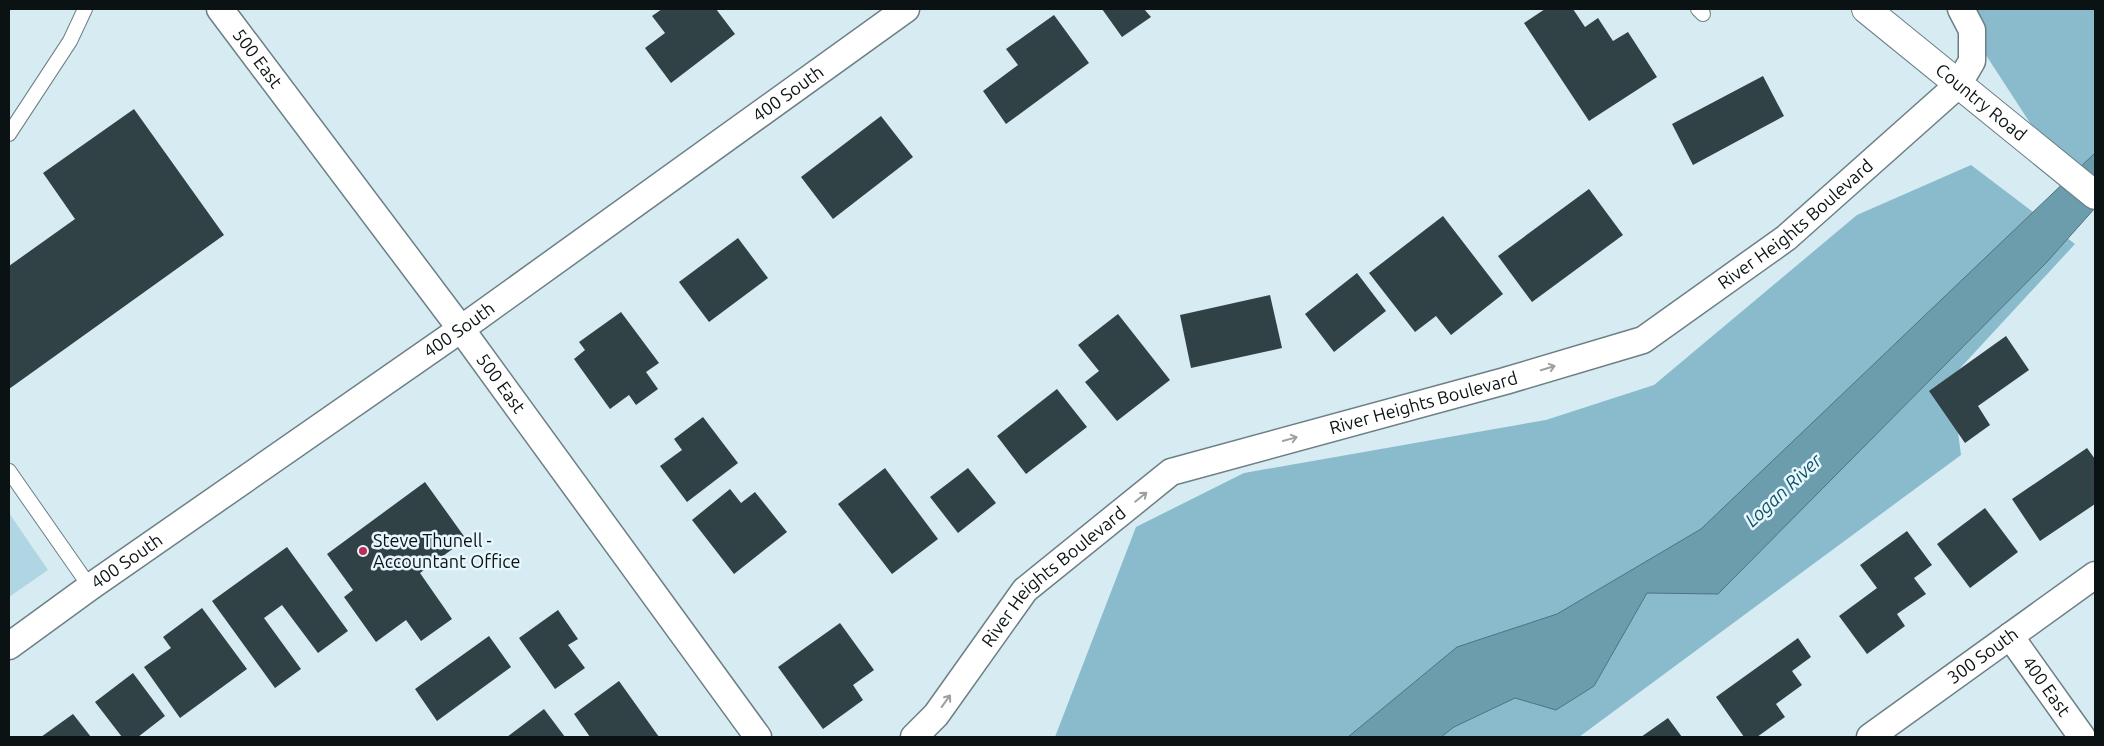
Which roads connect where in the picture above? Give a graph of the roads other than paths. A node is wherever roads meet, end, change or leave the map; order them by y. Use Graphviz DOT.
graph roads {
  1 [pos="85,9"];
  2 [pos="220,9"];
  3 [pos="906,9"];
  4 [pos="1866,9"];
  5 [pos="1960,9"];
  6 [pos="1958,85"];
  7 [pos="9,134"];
  8 [pos="2095,194"];
  9 [pos="460,329"];
  10 [pos="9,471"];
  11 [pos="2095,576"];
  12 [pos="90,587"];
  13 [pos="2010,636"];
  14 [pos="9,646"];
  15 [pos="758,737"];
  16 [pos="914,737"];
  17 [pos="1870,737"];
  18 [pos="2082,737"];
  1 -- 7 [label="lane"];
  2 -- 9 [label="street, 500 East"];
  3 -- 9 [label="street, 400 South"];
  4 -- 6 [label="street, Country Road"];
  5 -- 6 [label="street, River Heights Boulevard"];
  6 -- 8 [label="street, Country Road"];
  16 -- 6 [label="street, River Heights Boulevard, one-way"];
  9 -- 12 [label="street, 400 South"];
  9 -- 15 [label="street, 500 East"];
  10 -- 12 [label="lane"];
  11 -- 13 [label="street, 300 South"];
  12 -- 14 [label="street, 400 South"];
  13 -- 17 [label="street, 300 South"];
  13 -- 18 [label="street, 400 East"];
}
